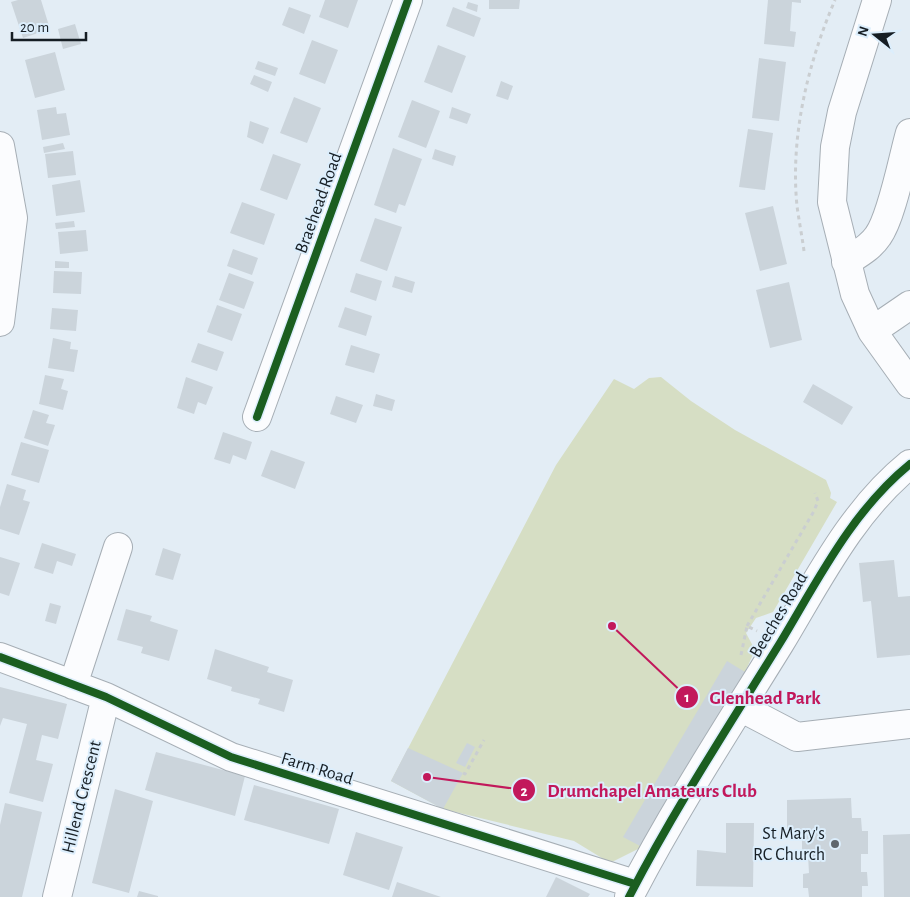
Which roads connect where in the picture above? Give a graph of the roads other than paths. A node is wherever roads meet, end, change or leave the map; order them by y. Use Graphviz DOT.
graph roads {
  1 [pos="408,0"];
  2 [pos="877,0"];
  3 [pos="910,132"];
  4 [pos="0,146"];
  5 [pos="846,262"];
  6 [pos="910,305"];
  7 [pos="0,322"];
  8 [pos="872,331"];
  9 [pos="910,384"];
  10 [pos="257,417"];
  11 [pos="910,464"];
  12 [pos="118,547"];
  13 [pos="0,657"];
  14 [pos="73,685"];
  15 [pos="106,697"];
  16 [pos="740,707"];
  17 [pos="910,724"];
  18 [pos="632,891"];
  19 [pos="57,897"];
  1 -- 10 [label="street, Braehead Road"];
  2 -- 5 [label="street"];
  3 -- 5 [label="street"];
  4 -- 7 [label="street"];
  5 -- 8 [label="street"];
  6 -- 8 [label="street"];
  8 -- 9 [label="street"];
  11 -- 16 [label="street, Beeches Road"];
  12 -- 14 [label="street"];
  13 -- 14 [label="street, Farm Road"];
  14 -- 15 [label="street, Farm Road"];
  15 -- 18 [label="street, Farm Road"];
  15 -- 19 [label="street, Hillend Crescent"];
  16 -- 17 [label="street"];
  16 -- 18 [label="street, Beeches Road"];
}
